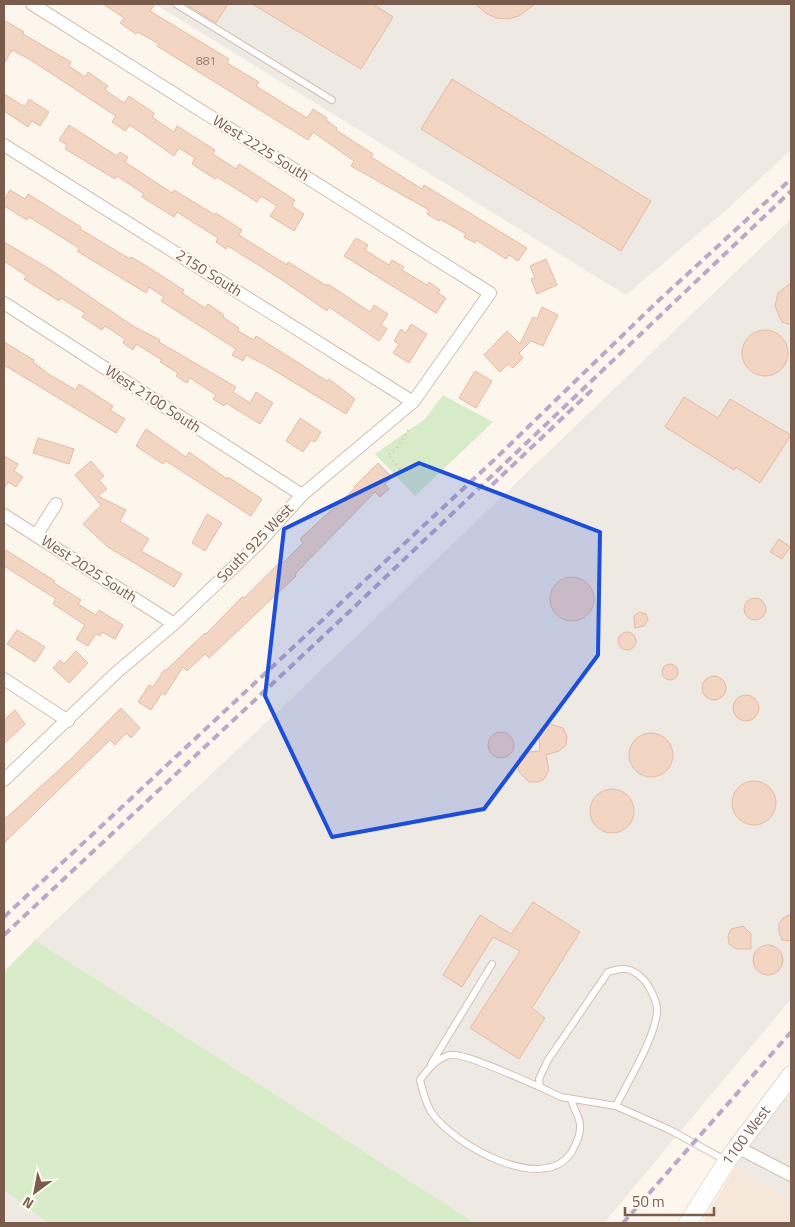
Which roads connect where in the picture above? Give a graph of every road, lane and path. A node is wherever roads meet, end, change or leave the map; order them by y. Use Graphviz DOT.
graph roads {
  1 [pos="32,4"];
  2 [pos="176,4"];
  3 [pos="332,100"];
  4 [pos="5,148"];
  5 [pos="490,293"];
  6 [pos="4,303"];
  7 [pos="414,402"];
  8 [pos="408,427"];
  9 [pos="400,469"];
  10 [pos="302,495"];
  11 [pos="56,504"];
  12 [pos="4,515"];
  13 [pos="37,534"];
  14 [pos="174,624"];
  15 [pos="4,678"];
  16 [pos="68,720"];
  17 [pos="4,780"];
  18 [pos="492,964"];
  19 [pos="430,1065"];
  20 [pos="791,1075"];
  21 [pos="540,1088"];
  22 [pos="571,1099"];
  23 [pos="616,1106"];
  24 [pos="732,1154"];
  25 [pos="791,1175"];
  26 [pos="688,1223"];
  1 -- 5 [label="street, West 2225 South"];
  2 -- 3 [label="lane"];
  4 -- 7 [label="street, 2150 South"];
  5 -- 7 [label="street, South 925 West"];
  6 -- 10 [label="street, West 2100 South"];
  7 -- 10 [label="street, South 925 West"];
  8 -- 9 [label="path"];
  10 -- 14 [label="street, South 925 West"];
  11 -- 13 [label="street"];
  12 -- 13 [label="street, West 2025 South"];
  13 -- 14 [label="street, West 2025 South"];
  14 -- 16 [label="street, South 925 West"];
  15 -- 16 [label="street"];
  16 -- 17 [label="street, South 925 West"];
  18 -- 19 [label="lane"];
  19 -- 21 [label="lane"];
  19 -- 22 [label="lane"];
  20 -- 24 [label="street, 1100 West"];
  21 -- 22 [label="lane"];
  21 -- 23 [label="lane"];
  22 -- 23 [label="lane"];
  23 -- 24 [label="lane"];
  24 -- 25 [label="street"];
  24 -- 26 [label="street, 1100 West"];
}
